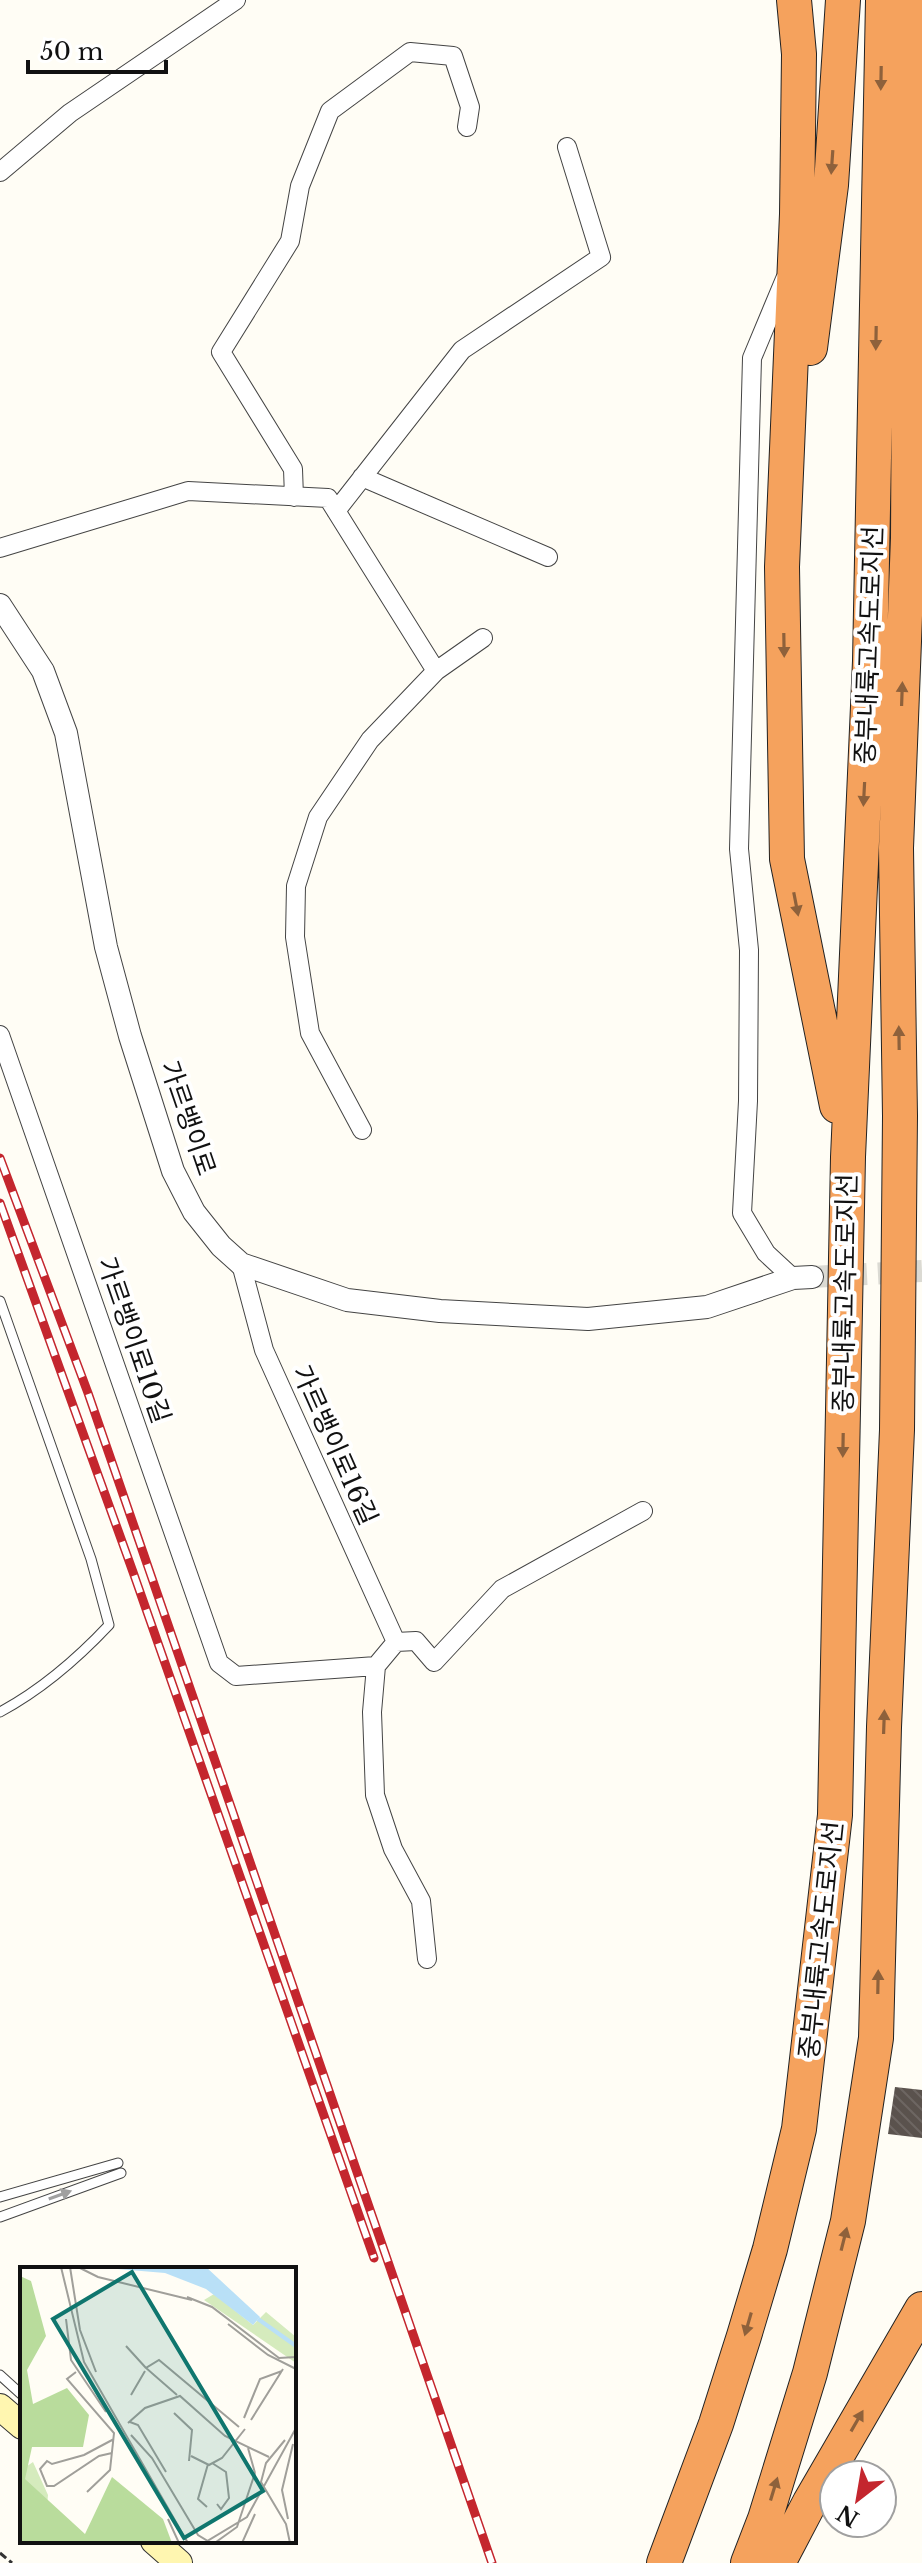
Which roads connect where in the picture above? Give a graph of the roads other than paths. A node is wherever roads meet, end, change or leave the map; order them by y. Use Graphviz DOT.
graph roads {
  1 [pos="236,0"];
  2 [pos="794,0"];
  3 [pos="843,0"];
  4 [pos="883,0"];
  5 [pos="911,0"];
  6 [pos="467,127"];
  7 [pos="567,147"];
  8 [pos="0,172"];
  9 [pos="794,259"];
  10 [pos="362,477"];
  11 [pos="294,497"];
  12 [pos="336,511"];
  13 [pos="0,548"];
  14 [pos="548,557"];
  15 [pos="782,567"];
  16 [pos="0,605"];
  17 [pos="483,638"];
  18 [pos="436,671"];
  19 [pos="0,1035"];
  20 [pos="362,1130"];
  21 [pos="848,1157"];
  22 [pos="241,1264"];
  23 [pos="802,1277"];
  24 [pos="0,1301"];
  25 [pos="643,1511"];
  26 [pos="396,1642"];
  27 [pos="376,1666"];
  28 [pos="0,1712"];
  29 [pos="427,1959"];
  30 [pos="0,2197"];
  31 [pos="0,2217"];
  32 [pos="922,2309"];
  33 [pos="0,2375"];
  34 [pos="20,2393"];
  35 [pos="0,2407"];
  36 [pos="20,2424"];
  37 [pos="664,2563"];
  38 [pos="748,2563"];
  39 [pos="778,2563"];
  1 -- 8 [label="street"];
  2 -- 9 [label="highway"];
  3 -- 15 [label="highway, one-way"];
  4 -- 21 [label="highway, 중부내륙고속도로지선, one-way"];
  38 -- 5 [label="highway, 중부내륙고속도로지선, one-way"];
  6 -- 11 [label="street"];
  7 -- 10 [label="street"];
  9 -- 15 [label="highway"];
  9 -- 23 [label="street"];
  10 -- 12 [label="street"];
  10 -- 14 [label="street"];
  11 -- 12 [label="street"];
  11 -- 13 [label="street"];
  12 -- 18 [label="street"];
  15 -- 21 [label="highway, one-way"];
  16 -- 22 [label="street, 가르뱅이로"];
  17 -- 18 [label="street"];
  18 -- 20 [label="street"];
  19 -- 27 [label="street, 가르뱅이로10길"];
  21 -- 37 [label="highway, 중부내륙고속도로지선, one-way"];
  22 -- 23 [label="street, 가르뱅이로"];
  22 -- 26 [label="street, 가르뱅이로16길"];
  24 -- 28 [label="lane"];
  25 -- 26 [label="street"];
  26 -- 27 [label="street"];
  27 -- 29 [label="street"];
  31 -- 30 [label="lane, one-way"];
  39 -- 32 [label="highway, one-way"];
  33 -- 34 [label="lane"];
  35 -- 36 [label="main road"];
}
